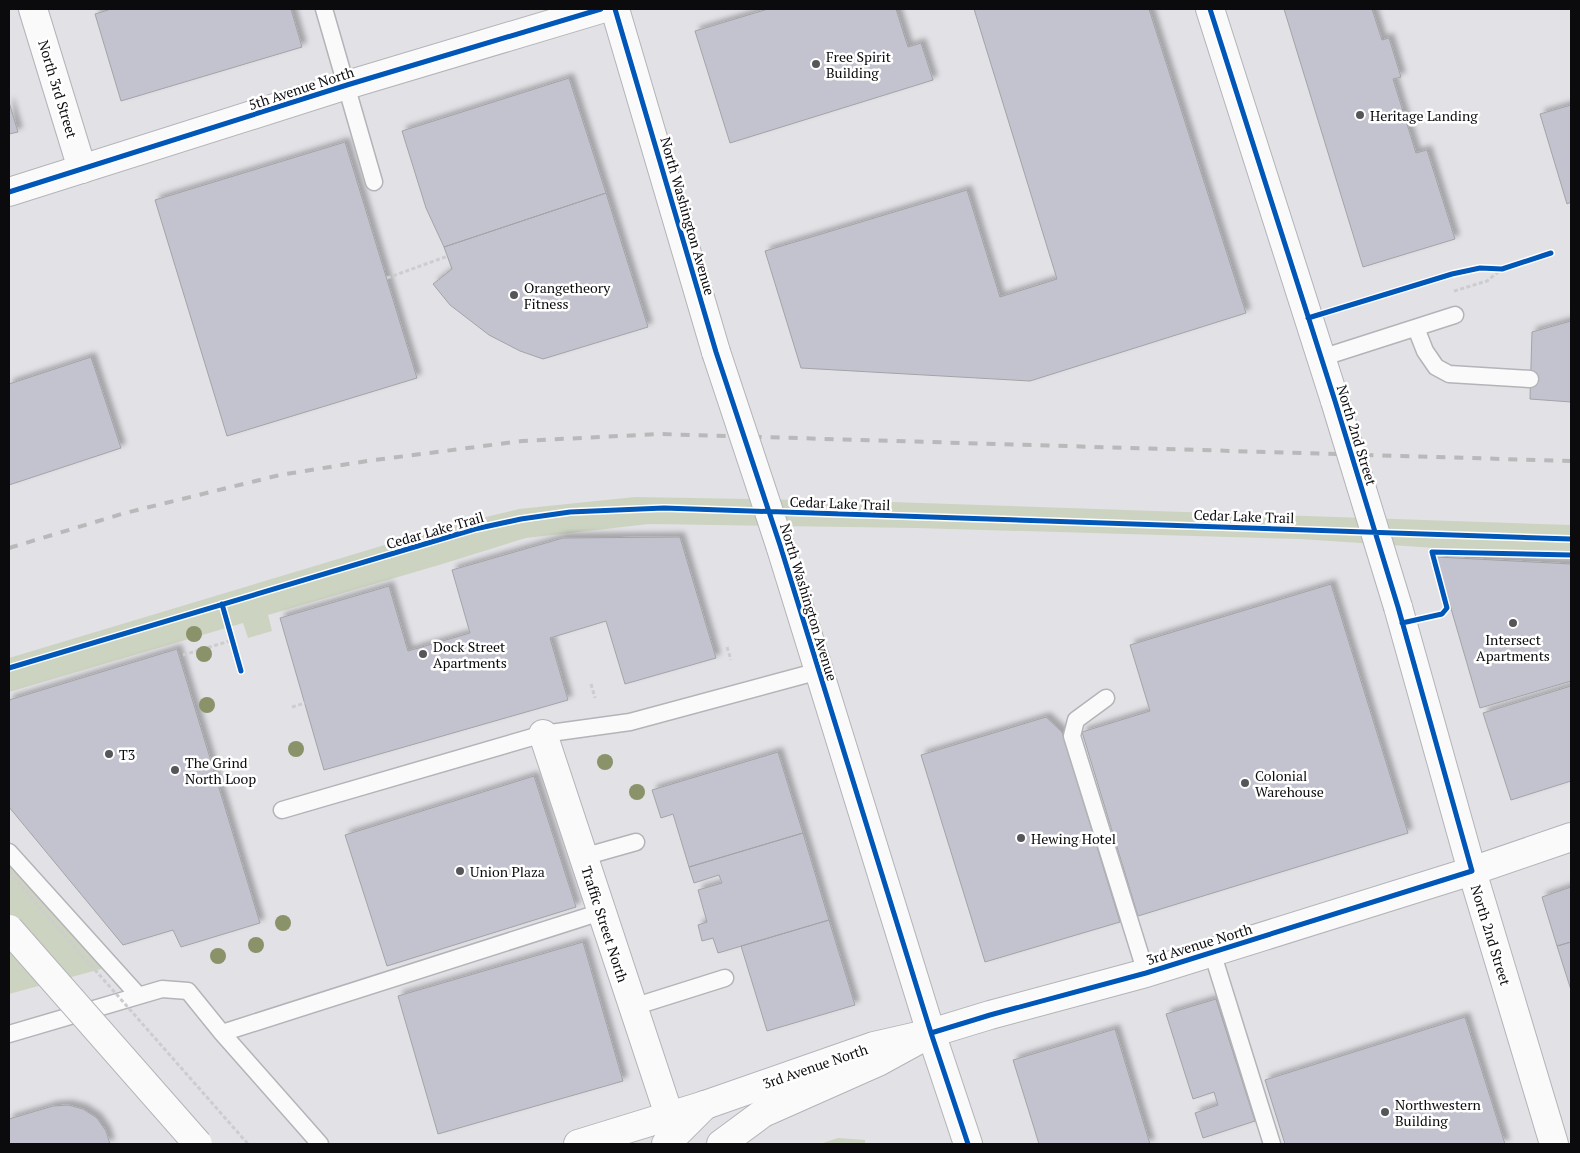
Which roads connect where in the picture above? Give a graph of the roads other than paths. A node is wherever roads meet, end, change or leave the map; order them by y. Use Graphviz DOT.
graph roads {
  1 [pos="33,9"];
  2 [pos="324,9"];
  3 [pos="600,9"];
  4 [pos="615,9"];
  5 [pos="1210,9"];
  6 [pos="347,85"];
  7 [pos="82,169"];
  8 [pos="374,182"];
  9 [pos="9,192"];
  10 [pos="1455,315"];
  11 [pos="1416,328"];
  12 [pos="1321,358"];
  13 [pos="1530,379"];
  14 [pos="819,670"];
  15 [pos="1106,698"];
  16 [pos="542,734"];
  17 [pos="282,810"];
  18 [pos="1571,836"];
  19 [pos="636,842"];
  20 [pos="9,852"];
  21 [pos="583,857"];
  22 [pos="1472,871"];
  23 [pos="601,912"];
  24 [pos="9,929"];
  25 [pos="1212,952"];
  26 [pos="1146,973"];
  27 [pos="726,978"];
  28 [pos="138,995"];
  29 [pos="633,1007"];
  30 [pos="222,1033"];
  31 [pos="931,1033"];
  32 [pos="9,1034"];
  33 [pos="705,1105"];
  34 [pos="669,1115"];
  35 [pos="198,1144"];
  36 [pos="320,1144"];
  37 [pos="578,1144"];
  38 [pos="666,1144"];
  39 [pos="721,1144"];
  40 [pos="968,1144"];
  41 [pos="1272,1144"];
  42 [pos="1554,1144"];
  1 -- 7 [label="main road, North 3rd Street"];
  2 -- 6 [label="lane"];
  3 -- 6 [label="main road, 5th Avenue North"];
  4 -- 14 [label="main road, North Washington Avenue, bridge"];
  5 -- 12 [label="main road, North 2nd Street"];
  6 -- 7 [label="main road, 5th Avenue North"];
  6 -- 8 [label="lane"];
  7 -- 9 [label="main road, 5th Avenue North"];
  10 -- 11 [label="lane"];
  11 -- 12 [label="lane"];
  11 -- 13 [label="lane"];
  12 -- 22 [label="main road, North 2nd Street, bridge"];
  14 -- 16 [label="lane"];
  14 -- 31 [label="main road, North Washington Avenue"];
  15 -- 26 [label="lane"];
  16 -- 17 [label="lane"];
  16 -- 21 [label="main road, Traffic Street North"];
  18 -- 22 [label="main road, 3rd Avenue North"];
  19 -- 21 [label="lane"];
  20 -- 28 [label="lane"];
  21 -- 23 [label="main road, Traffic Street North"];
  22 -- 25 [label="main road, 3rd Avenue North"];
  22 -- 42 [label="main road, North 2nd Street"];
  23 -- 29 [label="main road, Traffic Street North"];
  23 -- 30 [label="lane"];
  24 -- 35 [label="main road, bridge"];
  25 -- 26 [label="main road, 3rd Avenue North"];
  25 -- 41 [label="lane"];
  26 -- 31 [label="main road, 3rd Avenue North"];
  27 -- 29 [label="lane"];
  28 -- 30 [label="lane"];
  28 -- 32 [label="lane"];
  29 -- 34 [label="main road, Traffic Street North"];
  30 -- 36 [label="lane"];
  31 -- 33 [label="main road, 3rd Avenue North"];
  31 -- 39 [label="main road"];
  31 -- 40 [label="main road, North Washington Avenue"];
  33 -- 34 [label="main road, 3rd Avenue North"];
  33 -- 38 [label="main road"];
  34 -- 37 [label="main road, 3rd Avenue North"];
}
